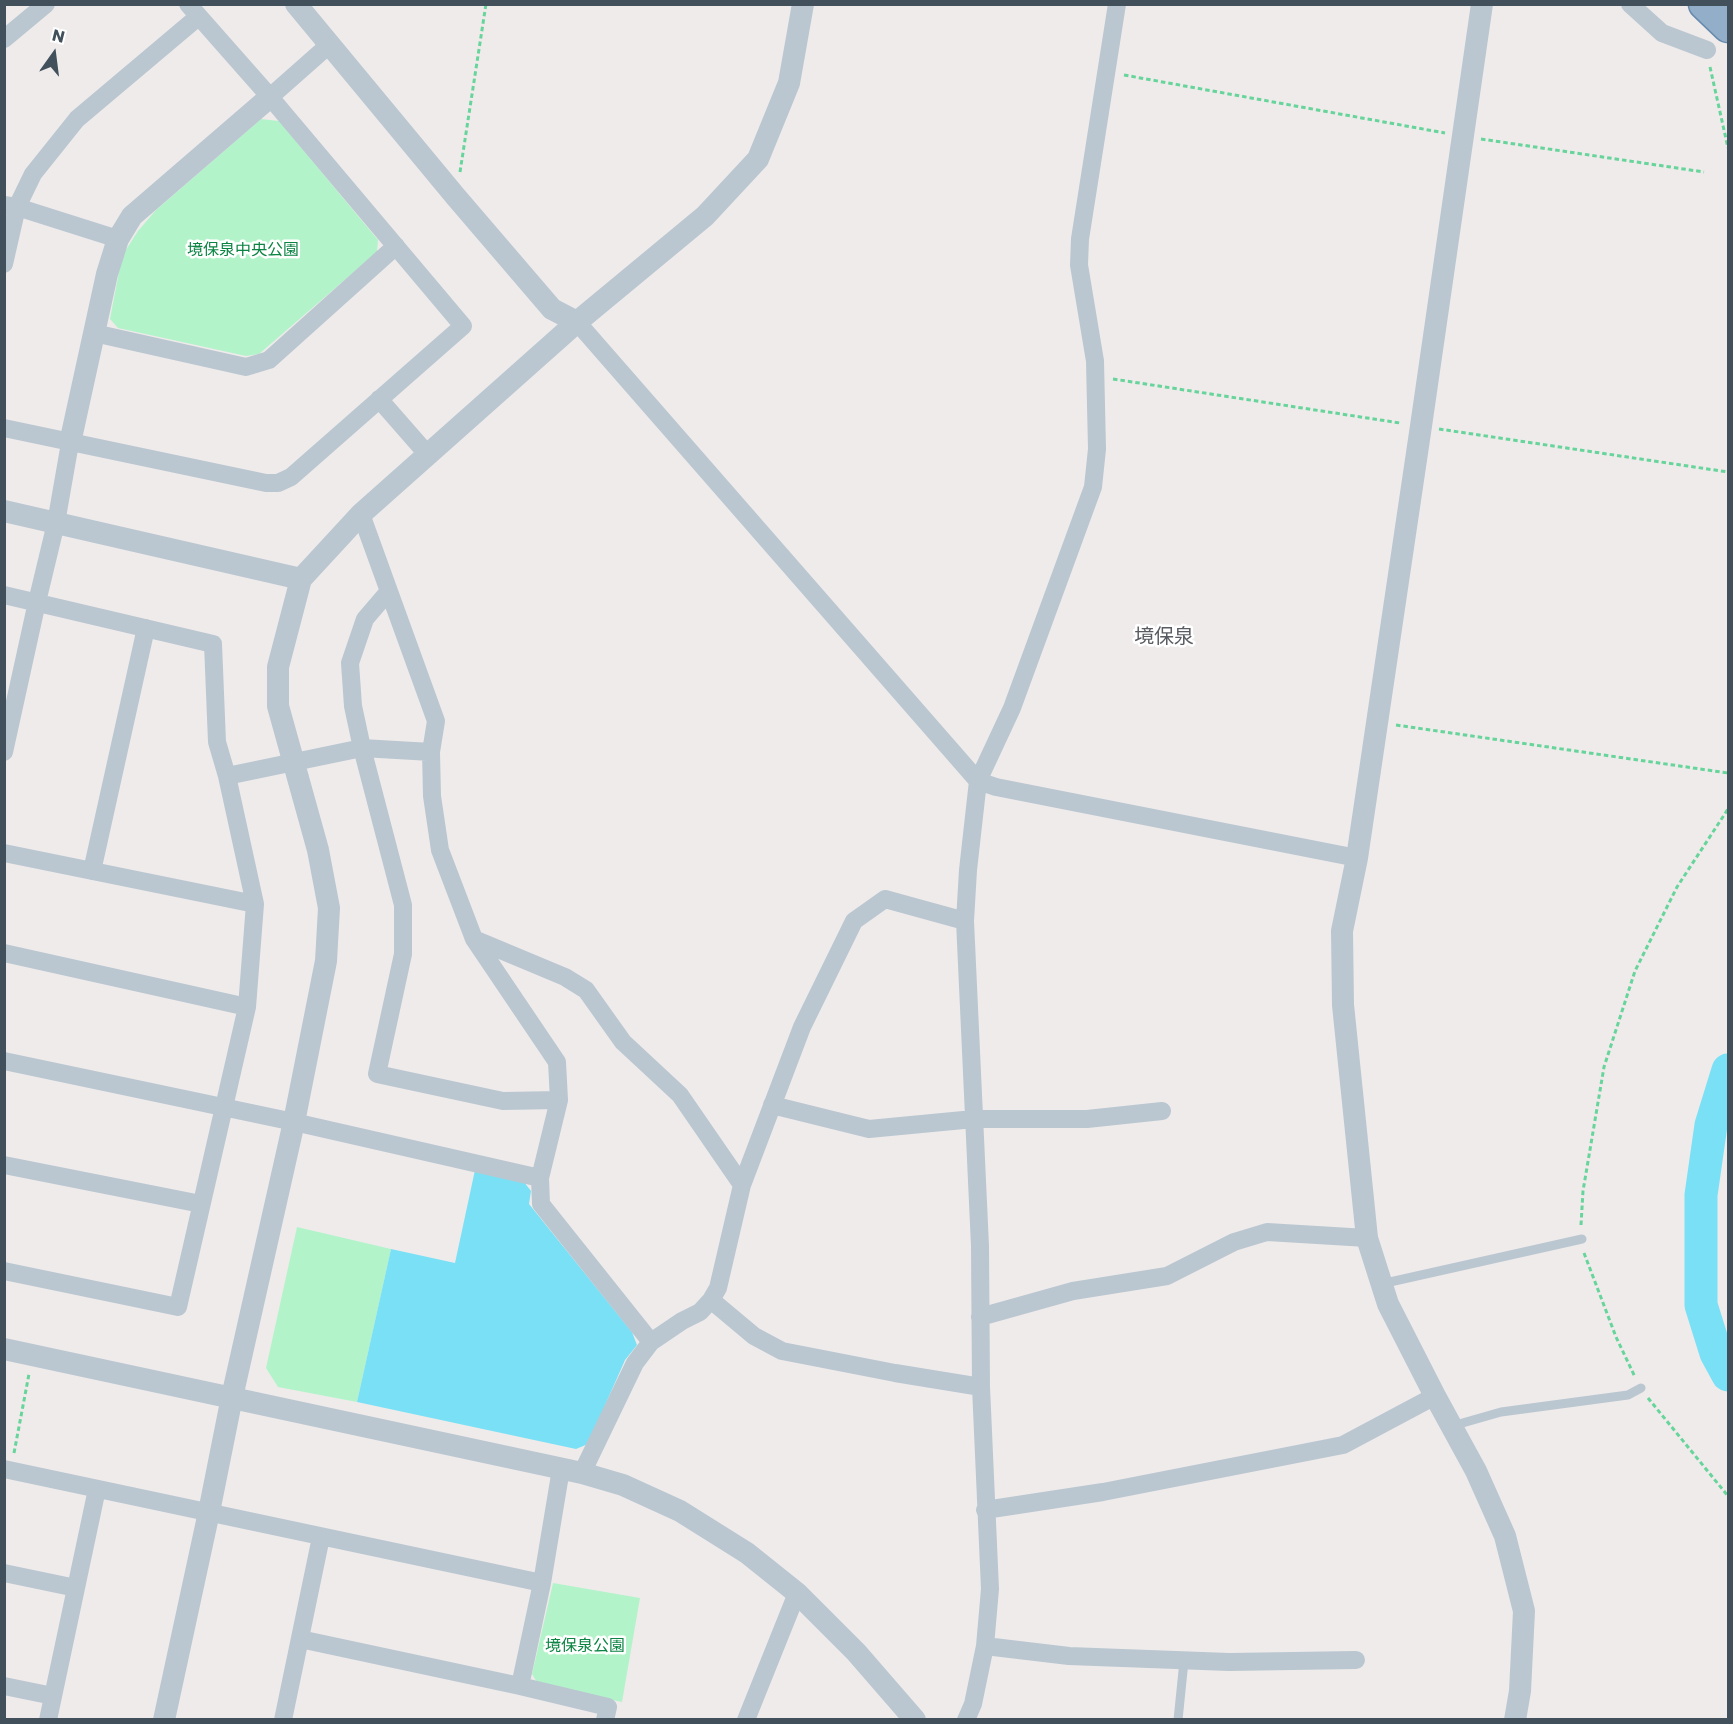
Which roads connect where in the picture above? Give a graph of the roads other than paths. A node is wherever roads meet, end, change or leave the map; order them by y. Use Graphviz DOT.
graph roads {
  1 [pos="46,4"];
  2 [pos="296,4"];
  3 [pos="803,4"];
  4 [pos="1117,4"];
  5 [pos="1482,4"];
  6 [pos="1630,4"];
  7 [pos="1704,4"];
  8 [pos="193,11"];
  9 [pos="1728,27"];
  10 [pos="4,39"];
  11 [pos="330,44"];
  12 [pos="1707,50"];
  13 [pos="270,97"];
  14 [pos="11,206"];
  15 [pos="118,239"];
  16 [pos="396,246"];
  17 [pos="4,264"];
  18 [pos="577,322"];
  19 [pos="94,333"];
  20 [pos="379,399"];
  21 [pos="4,428"];
  22 [pos="70,443"];
  23 [pos="428,455"];
  24 [pos="4,511"];
  25 [pos="361,514"];
  26 [pos="56,523"];
  27 [pos="301,579"];
  28 [pos="389,591"];
  29 [pos="4,595"];
  30 [pos="37,602"];
  31 [pos="146,628"];
  32 [pos="362,748"];
  33 [pos="4,752"];
  34 [pos="431,752"];
  35 [pos="293,762"];
  36 [pos="227,776"];
  37 [pos="978,781"];
  38 [pos="4,853"];
  39 [pos="1357,858"];
  40 [pos="92,871"];
  41 [pos="255,904"];
  42 [pos="965,921"];
  43 [pos="474,939"];
  44 [pos="4,953"];
  45 [pos="247,1007"];
  46 [pos="4,1062"];
  47 [pos="559,1100"];
  48 [pos="772,1105"];
  49 [pos="223,1107"];
  50 [pos="1162,1111"];
  51 [pos="974,1119"];
  52 [pos="294,1122"];
  53 [pos="4,1165"];
  54 [pos="540,1178"];
  55 [pos="742,1185"];
  56 [pos="201,1204"];
  57 [pos="1367,1238"];
  58 [pos="1582,1239"];
  59 [pos="4,1271"];
  60 [pos="1381,1284"];
  61 [pos="711,1300"];
  62 [pos="980,1317"];
  63 [pos="651,1342"];
  64 [pos="4,1349"];
  65 [pos="981,1387"];
  66 [pos="1641,1388"];
  67 [pos="1435,1396"];
  68 [pos="232,1397"];
  69 [pos="1452,1426"];
  70 [pos="7,1470"];
  71 [pos="572,1471"];
  72 [pos="97,1489"];
  73 [pos="985,1510"];
  74 [pos="209,1512"];
  75 [pos="321,1537"];
  76 [pos="4,1573"];
  77 [pos="542,1583"];
  78 [pos="76,1588"];
  79 [pos="797,1593"];
  80 [pos="300,1639"];
  81 [pos="986,1646"];
  82 [pos="1356,1660"];
  83 [pos="1184,1661"];
  84 [pos="4,1686"];
  85 [pos="520,1686"];
  86 [pos="53,1696"];
  87 [pos="48,1719"];
  88 [pos="164,1719"];
  89 [pos="283,1719"];
  90 [pos="605,1719"];
  91 [pos="746,1719"];
  92 [pos="915,1719"];
  93 [pos="966,1719"];
  94 [pos="1178,1719"];
  95 [pos="1515,1719"];
  1 -- 10 [label="street"];
  2 -- 11 [label="street"];
  3 -- 18 [label="street"];
  4 -- 37 [label="street"];
  5 -- 39 [label="street"];
  6 -- 12 [label="street"];
  7 -- 9 [label="highway"];
  8 -- 13 [label="street"];
  8 -- 14 [label="street"];
  11 -- 13 [label="street"];
  11 -- 18 [label="street"];
  13 -- 15 [label="street"];
  13 -- 16 [label="street"];
  14 -- 15 [label="street"];
  14 -- 17 [label="street"];
  15 -- 19 [label="street"];
  16 -- 19 [label="street"];
  16 -- 20 [label="street"];
  18 -- 23 [label="street"];
  18 -- 37 [label="street"];
  19 -- 22 [label="street"];
  20 -- 22 [label="street"];
  20 -- 23 [label="street"];
  21 -- 22 [label="street"];
  22 -- 26 [label="street"];
  23 -- 25 [label="street"];
  24 -- 26 [label="street"];
  25 -- 27 [label="street"];
  25 -- 28 [label="street"];
  26 -- 27 [label="street"];
  26 -- 30 [label="street"];
  27 -- 35 [label="street"];
  28 -- 32 [label="street"];
  28 -- 34 [label="street"];
  29 -- 30 [label="street"];
  30 -- 31 [label="street"];
  30 -- 33 [label="street"];
  31 -- 36 [label="street"];
  31 -- 40 [label="street"];
  32 -- 34 [label="street"];
  32 -- 35 [label="street"];
  32 -- 47 [label="street"];
  34 -- 43 [label="street"];
  35 -- 36 [label="street"];
  35 -- 52 [label="street"];
  36 -- 41 [label="street"];
  37 -- 39 [label="street"];
  37 -- 42 [label="street"];
  38 -- 40 [label="street"];
  39 -- 57 [label="street"];
  40 -- 41 [label="street"];
  41 -- 45 [label="street"];
  42 -- 48 [label="street"];
  42 -- 51 [label="street"];
  43 -- 47 [label="street"];
  43 -- 55 [label="street"];
  44 -- 45 [label="street"];
  45 -- 49 [label="street"];
  46 -- 49 [label="street"];
  47 -- 54 [label="street"];
  48 -- 51 [label="street"];
  48 -- 55 [label="street"];
  49 -- 52 [label="street"];
  49 -- 56 [label="street"];
  50 -- 51 [label="street"];
  51 -- 62 [label="street"];
  52 -- 54 [label="street"];
  52 -- 68 [label="street"];
  53 -- 56 [label="street"];
  54 -- 63 [label="street"];
  55 -- 61 [label="street"];
  56 -- 59 [label="street"];
  57 -- 60 [label="street"];
  57 -- 62 [label="street"];
  58 -- 60 [label="lane"];
  60 -- 67 [label="street"];
  61 -- 63 [label="street"];
  61 -- 65 [label="street"];
  62 -- 65 [label="street"];
  63 -- 71 [label="street"];
  64 -- 68 [label="street"];
  65 -- 73 [label="street"];
  66 -- 69 [label="lane"];
  67 -- 69 [label="street"];
  67 -- 73 [label="street"];
  68 -- 71 [label="street"];
  68 -- 74 [label="street"];
  69 -- 95 [label="street"];
  70 -- 72 [label="street"];
  71 -- 77 [label="street"];
  71 -- 79 [label="street"];
  72 -- 74 [label="street"];
  72 -- 78 [label="street"];
  73 -- 81 [label="street"];
  74 -- 75 [label="street"];
  74 -- 88 [label="street"];
  75 -- 77 [label="street"];
  75 -- 80 [label="street"];
  76 -- 78 [label="street"];
  77 -- 85 [label="street"];
  78 -- 86 [label="street"];
  79 -- 91 [label="street"];
  79 -- 92 [label="street"];
  80 -- 85 [label="street"];
  80 -- 89 [label="street"];
  81 -- 83 [label="street"];
  81 -- 93 [label="street"];
  82 -- 83 [label="street"];
  83 -- 94 [label="lane"];
  84 -- 86 [label="street"];
  85 -- 90 [label="street"];
  86 -- 87 [label="street"];
}
